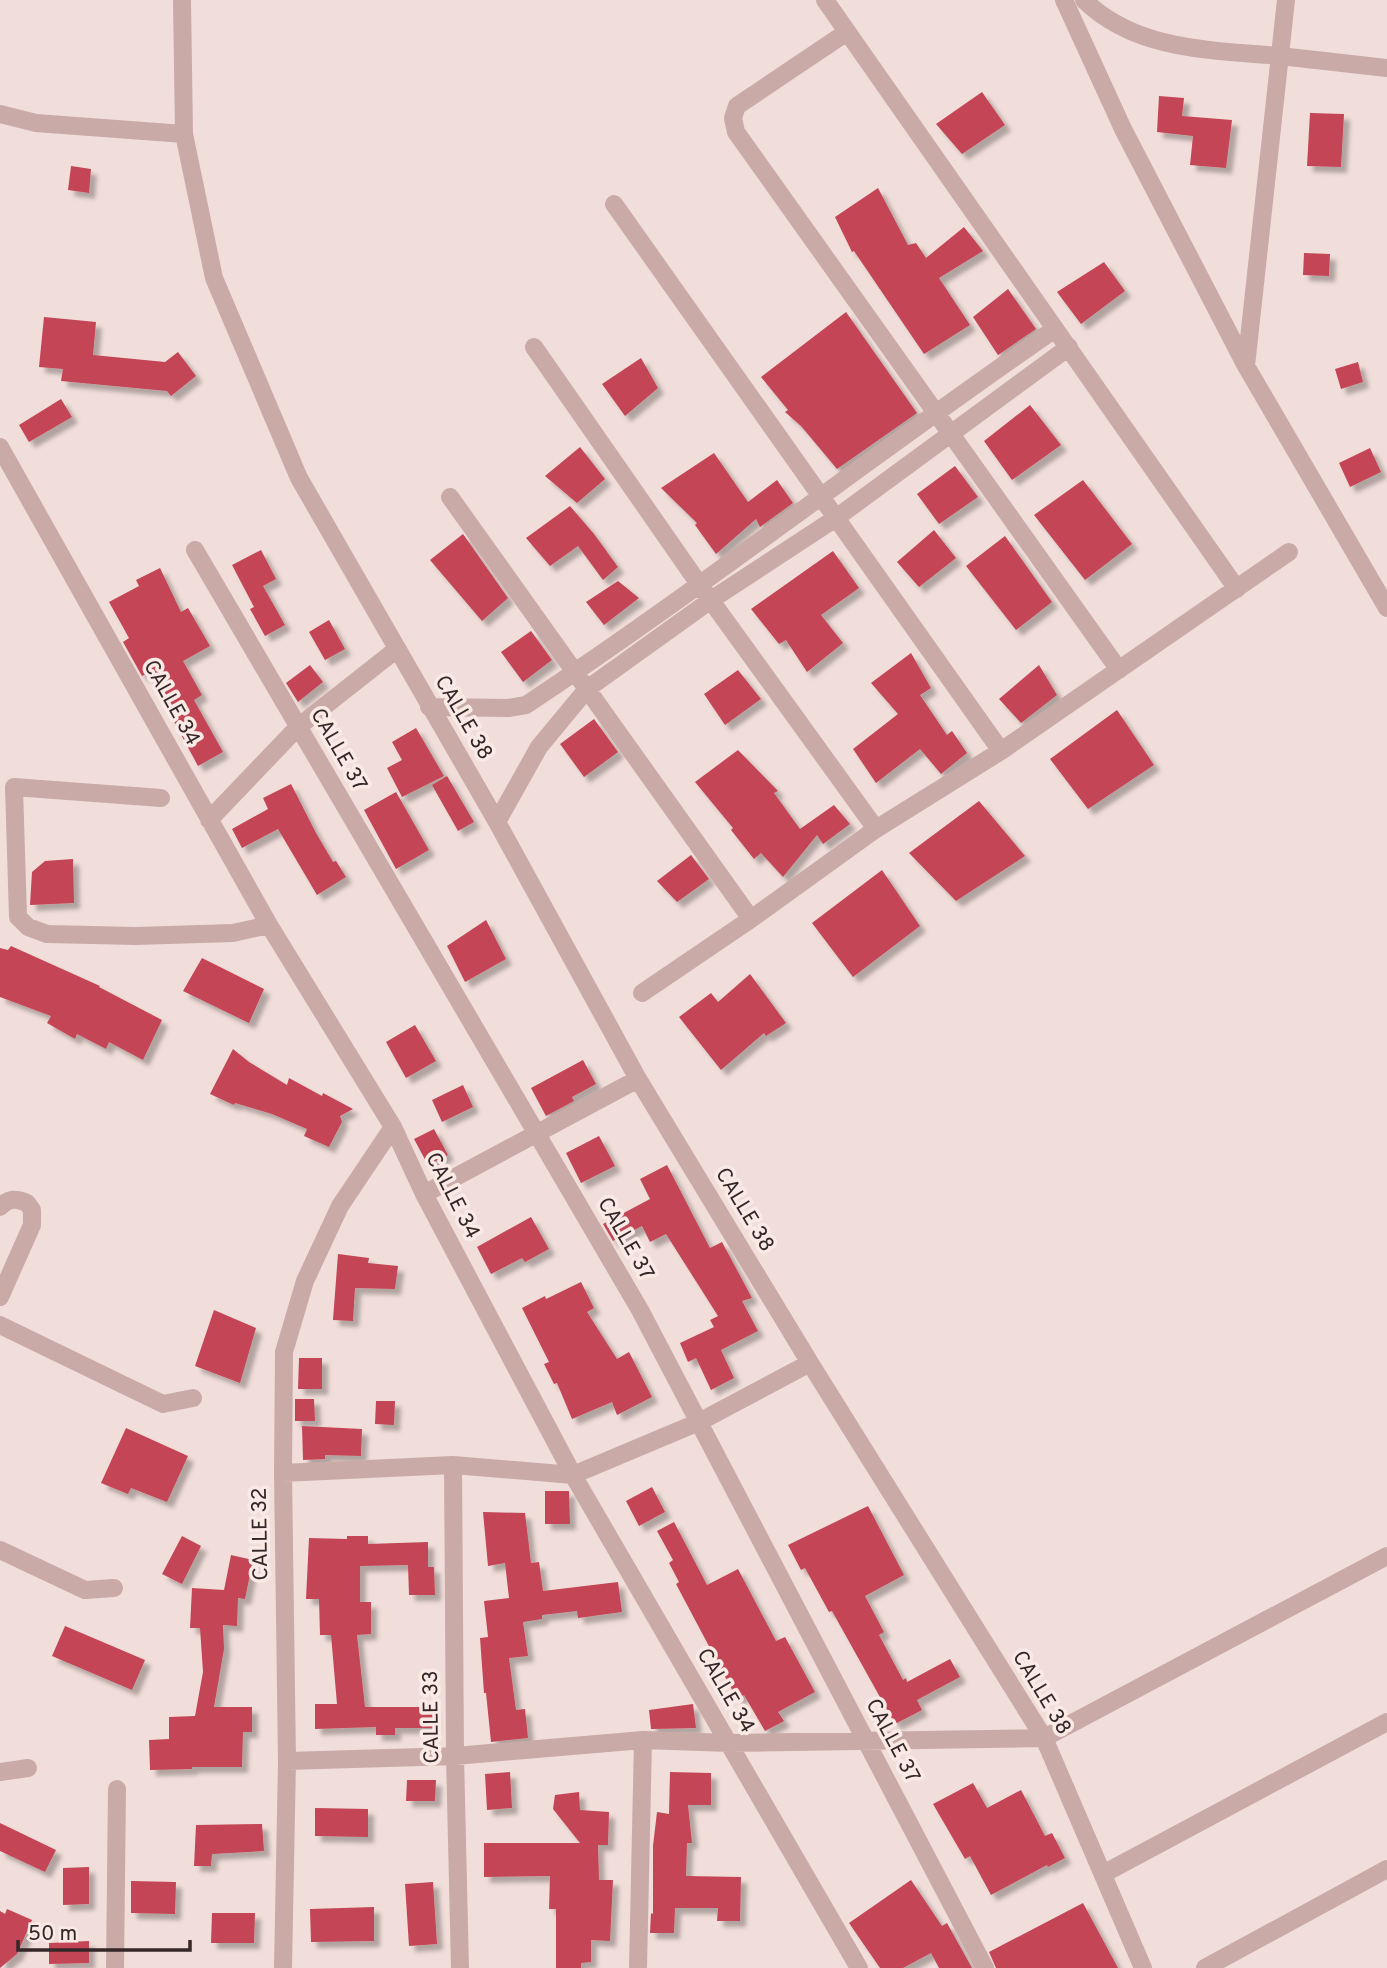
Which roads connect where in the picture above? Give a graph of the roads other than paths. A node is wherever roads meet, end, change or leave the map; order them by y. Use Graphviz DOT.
graph roads {
  1 [pos="182,0"];
  2 [pos="825,0"];
  3 [pos="1064,0"];
  4 [pos="1084,0"];
  5 [pos="1286,0"];
  6 [pos="847,32"];
  7 [pos="1280,57"];
  8 [pos="1387,68"];
  9 [pos="0,114"];
  10 [pos="184,134"];
  11 [pos="614,204"];
  12 [pos="1055,329"];
  13 [pos="534,347"];
  14 [pos="1069,347"];
  15 [pos="1246,366"];
  16 [pos="935,412"];
  17 [pos="951,435"];
  18 [pos="0,447"];
  19 [pos="450,498"];
  20 [pos="821,498"];
  21 [pos="836,517"];
  22 [pos="195,550"];
  23 [pos="1289,552"];
  24 [pos="699,584"];
  25 [pos="1237,589"];
  26 [pos="712,600"];
  27 [pos="1387,608"];
  28 [pos="397,649"];
  29 [pos="1119,670"];
  30 [pos="576,671"];
  31 [pos="587,689"];
  32 [pos="429,707"];
  33 [pos="298,727"];
  34 [pos="1001,751"];
  35 [pos="161,798"];
  36 [pos="209,820"];
  37 [pos="497,822"];
  38 [pos="876,829"];
  39 [pos="751,919"];
  40 [pos="269,925"];
  41 [pos="642,993"];
  42 [pos="638,1079"];
  43 [pos="393,1127"];
  44 [pos="537,1133"];
  45 [pos="424,1194"];
  46 [pos="0,1207"];
  47 [pos="0,1297"];
  48 [pos="0,1325"];
  49 [pos="810,1363"];
  50 [pos="193,1398"];
  51 [pos="699,1422"];
  52 [pos="453,1465"];
  53 [pos="283,1473"];
  54 [pos="573,1475"];
  55 [pos="0,1550"];
  56 [pos="1387,1556"];
  57 [pos="114,1588"];
  58 [pos="1387,1722"];
  59 [pos="1044,1738"];
  60 [pos="643,1740"];
  61 [pos="866,1740"];
  62 [pos="729,1743"];
  63 [pos="455,1756"];
  64 [pos="287,1761"];
  65 [pos="27,1768"];
  66 [pos="0,1773"];
  67 [pos="117,1789"];
  68 [pos="1387,1869"];
  69 [pos="1103,1874"];
  70 [pos="115,1968"];
  71 [pos="283,1968"];
  72 [pos="460,1968"];
  73 [pos="638,1968"];
  74 [pos="859,1968"];
  75 [pos="985,1968"];
  76 [pos="1143,1968"];
  77 [pos="1205,1968"];
  1 -- 10 [label="street, CALLE 38"];
  2 -- 6 [label="street"];
  3 -- 15 [label="street"];
  4 -- 7 [label="street"];
  5 -- 7 [label="street"];
  6 -- 12 [label="street"];
  6 -- 16 [label="street"];
  7 -- 8 [label="street"];
  7 -- 15 [label="street"];
  9 -- 10 [label="street"];
  10 -- 28 [label="street, CALLE 38"];
  11 -- 20 [label="street"];
  12 -- 14 [label="street"];
  12 -- 16 [label="street"];
  13 -- 24 [label="street"];
  14 -- 17 [label="street"];
  14 -- 25 [label="street"];
  15 -- 27 [label="street"];
  16 -- 17 [label="street"];
  16 -- 20 [label="street"];
  17 -- 21 [label="street"];
  17 -- 29 [label="street"];
  18 -- 36 [label="street, CALLE 34"];
  19 -- 30 [label="street"];
  20 -- 21 [label="street"];
  20 -- 24 [label="street"];
  21 -- 26 [label="street"];
  21 -- 34 [label="street"];
  22 -- 33 [label="street, CALLE 37"];
  23 -- 25 [label="street"];
  24 -- 26 [label="street"];
  24 -- 30 [label="street"];
  25 -- 29 [label="street"];
  26 -- 31 [label="street"];
  26 -- 38 [label="street"];
  28 -- 32 [label="street, CALLE 38"];
  28 -- 33 [label="street"];
  29 -- 34 [label="street"];
  30 -- 31 [label="street"];
  30 -- 32 [label="street"];
  31 -- 37 [label="street"];
  31 -- 39 [label="street"];
  32 -- 37 [label="street, CALLE 38"];
  33 -- 36 [label="street"];
  33 -- 44 [label="street, CALLE 37"];
  34 -- 38 [label="street"];
  35 -- 40 [label="street"];
  36 -- 40 [label="street, CALLE 34"];
  37 -- 42 [label="street, CALLE 38"];
  38 -- 39 [label="street"];
  39 -- 41 [label="street"];
  40 -- 43 [label="street, CALLE 34"];
  42 -- 44 [label="street"];
  42 -- 49 [label="street, CALLE 38"];
  43 -- 45 [label="street, CALLE 34"];
  43 -- 53 [label="street, CALLE 32"];
  44 -- 45 [label="street"];
  44 -- 51 [label="street, CALLE 37"];
  45 -- 54 [label="street, CALLE 34"];
  46 -- 47 [label="street"];
  48 -- 50 [label="street"];
  49 -- 51 [label="street"];
  49 -- 59 [label="street, CALLE 38"];
  51 -- 54 [label="street"];
  51 -- 61 [label="street, CALLE 37"];
  52 -- 53 [label="street"];
  52 -- 54 [label="street"];
  52 -- 63 [label="street, CALLE 33"];
  53 -- 64 [label="street, CALLE 32"];
  54 -- 62 [label="street, CALLE 34"];
  55 -- 57 [label="street"];
  56 -- 59 [label="street"];
  58 -- 69 [label="street"];
  59 -- 61 [label="street"];
  59 -- 69 [label="street, CALLE 38"];
  60 -- 62 [label="street"];
  60 -- 63 [label="street"];
  60 -- 73 [label="street"];
  61 -- 62 [label="street"];
  61 -- 75 [label="street, CALLE 37"];
  62 -- 74 [label="street, CALLE 34"];
  63 -- 64 [label="street"];
  63 -- 72 [label="street, CALLE 33"];
  64 -- 71 [label="street, CALLE 32"];
  65 -- 66 [label="street"];
  67 -- 70 [label="street"];
  68 -- 77 [label="street"];
  69 -- 76 [label="street, CALLE 38"];
}
